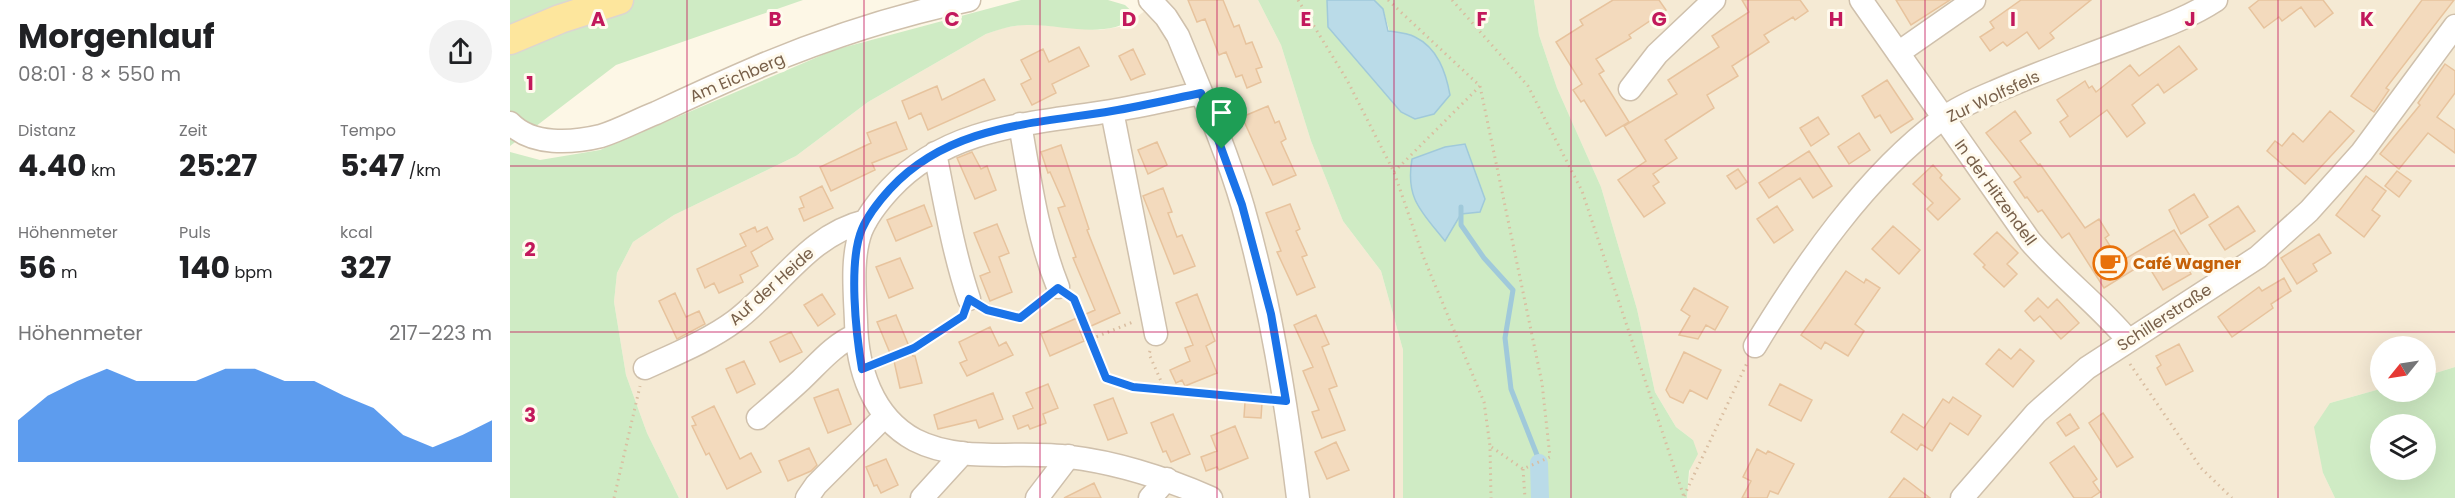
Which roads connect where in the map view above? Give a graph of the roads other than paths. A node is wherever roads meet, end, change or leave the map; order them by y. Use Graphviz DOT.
graph roads {
  1 [pos="619,0"];
  2 [pos="969,0"];
  3 [pos="1150,0"];
  4 [pos="1714,0"];
  5 [pos="1861,0"];
  6 [pos="1974,0"];
  7 [pos="2216,0"];
  8 [pos="2455,26"];
  9 [pos="510,40"];
  10 [pos="1898,53"];
  11 [pos="1630,89"];
  12 [pos="1201,93"];
  13 [pos="1112,111"];
  14 [pos="1943,118"];
  15 [pos="510,123"];
  16 [pos="1020,123"];
  17 [pos="936,153"];
  18 [pos="866,221"];
  19 [pos="1058,288"];
  20 [pos="969,299"];
  21 [pos="1156,334"];
  22 [pos="856,335"];
  23 [pos="2122,343"];
  24 [pos="1755,346"];
  25 [pos="645,368"];
  26 [pos="885,416"];
  27 [pos="758,417"];
  28 [pos="963,453"];
  29 [pos="1069,456"];
  30 [pos="1167,479"];
  31 [pos="807,498"];
  32 [pos="922,498"];
  33 [pos="1037,498"];
  34 [pos="1150,498"];
  35 [pos="1211,498"];
  36 [pos="1298,498"];
  37 [pos="1962,498"];
  1 -- 9 [label="main road"];
  2 -- 15 [label="street, Am Eichberg"];
  3 -- 12 [label="street"];
  4 -- 11 [label="street"];
  5 -- 10 [label="street, In der Hitzendell"];
  6 -- 10 [label="street"];
  7 -- 14 [label="street, Zur Wolfsfels"];
  8 -- 23 [label="street, Schillerstraße"];
  10 -- 14 [label="street, In der Hitzendell"];
  12 -- 13 [label="street"];
  12 -- 36 [label="street"];
  13 -- 16 [label="street"];
  13 -- 21 [label="street"];
  14 -- 23 [label="street, In der Hitzendell"];
  14 -- 24 [label="street, Zur Wolfsfels"];
  16 -- 17 [label="street"];
  16 -- 19 [label="street"];
  17 -- 18 [label="street"];
  17 -- 20 [label="street"];
  18 -- 22 [label="street"];
  18 -- 25 [label="street, Auf der Heide"];
  22 -- 26 [label="street"];
  22 -- 27 [label="street"];
  23 -- 37 [label="street, Schillerstraße"];
  26 -- 28 [label="street"];
  26 -- 31 [label="street"];
  28 -- 29 [label="street"];
  28 -- 32 [label="street"];
  29 -- 30 [label="street"];
  29 -- 33 [label="street"];
  30 -- 34 [label="street"];
  30 -- 35 [label="street"];
}
